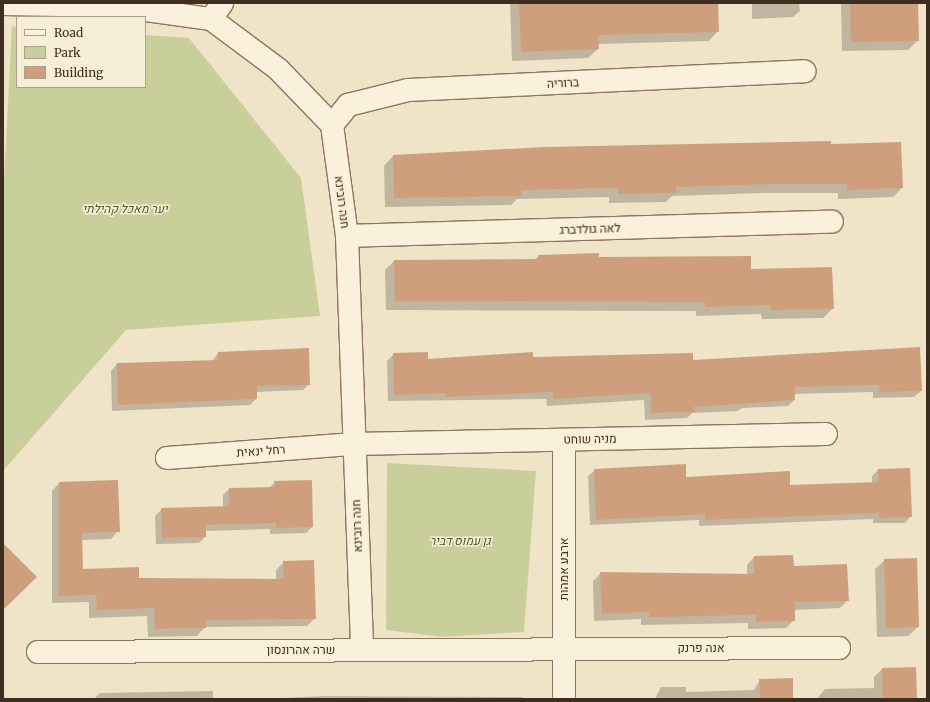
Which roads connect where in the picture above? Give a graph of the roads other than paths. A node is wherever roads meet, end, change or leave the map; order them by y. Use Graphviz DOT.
graph roads {
  1 [pos="3,4"];
  2 [pos="117,5"];
  3 [pos="216,8"];
  4 [pos="805,71"];
  5 [pos="332,125"];
  6 [pos="832,222"];
  7 [pos="347,236"];
  8 [pos="826,434"];
  9 [pos="564,440"];
  10 [pos="354,444"];
  11 [pos="167,458"];
  12 [pos="839,648"];
  13 [pos="564,649"];
  14 [pos="362,650"];
  15 [pos="38,652"];
  16 [pos="564,699"];
  1 -- 2 [label="street"];
  2 -- 3 [label="street"];
  3 -- 5 [label="street"];
  4 -- 5 [label="street, ברוריה"];
  5 -- 7 [label="street, חנה רובינא"];
  6 -- 7 [label="street, לאה גולדברג"];
  7 -- 10 [label="street, חנה רובינא"];
  8 -- 9 [label="street, מניה שוחט"];
  9 -- 10 [label="street, מניה שוחט"];
  9 -- 13 [label="street, ארבע אמהות"];
  10 -- 11 [label="street, רחל ינאית"];
  10 -- 14 [label="street, חנה רובינא"];
  12 -- 13 [label="street, אנה פרנק"];
  13 -- 14 [label="street, שרה אהרונסון"];
  13 -- 16 [label="street, ארבע אמהות"];
  14 -- 15 [label="street, שרה אהרונסון"];
}
